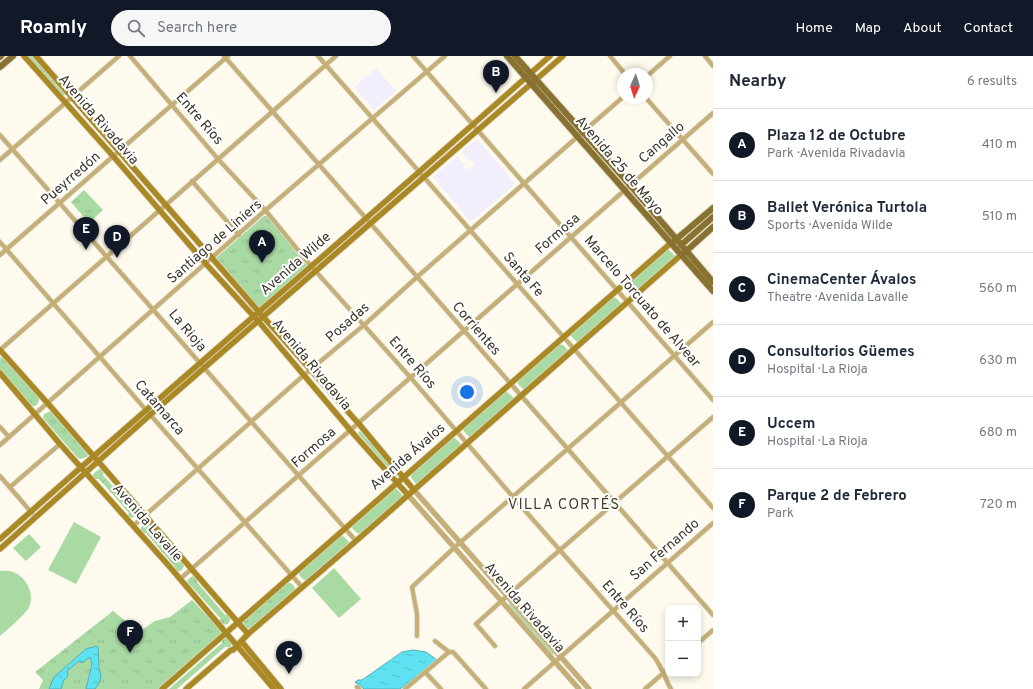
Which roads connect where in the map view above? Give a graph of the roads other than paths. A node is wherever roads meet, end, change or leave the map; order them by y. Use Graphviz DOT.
graph roads {
  1 [pos="13,56"];
  2 [pos="24,56"];
  3 [pos="36,56"];
  4 [pos="119,56"];
  5 [pos="130,56"];
  6 [pos="318,56"];
  7 [pos="336,56"];
  8 [pos="413,56"];
  9 [pos="445,56"];
  10 [pos="507,56"];
  11 [pos="515,56"];
  12 [pos="550,56"];
  13 [pos="563,56"];
  14 [pos="610,56"];
  15 [pos="670,56"];
  16 [pos="705,56"];
  17 [pos="226,57"];
  18 [pos="326,65"];
  19 [pos="713,66"];
  20 [pos="0,67"];
  21 [pos="620,68"];
  22 [pos="653,71"];
  23 [pos="427,72"];
  24 [pos="528,76"];
  25 [pos="534,82"];
  26 [pos="72,97"];
  27 [pos="617,102"];
  28 [pos="66,103"];
  29 [pos="651,104"];
  30 [pos="172,105"];
  31 [pos="273,112"];
  32 [pos="713,114"];
  33 [pos="374,118"];
  34 [pos="472,125"];
  35 [pos="477,130"];
  36 [pos="580,134"];
  37 [pos="0,135"];
  38 [pos="683,139"];
  39 [pos="13,150"];
  40 [pos="119,151"];
  41 [pos="113,156"];
  42 [pos="218,159"];
  43 [pos="0,160"];
  44 [pos="320,165"];
  45 [pos="419,171"];
  46 [pos="713,174"];
  47 [pos="424,176"];
  48 [pos="144,180"];
  49 [pos="192,181"];
  50 [pos="524,183"];
  51 [pos="138,184"];
  52 [pos="630,185"];
  53 [pos="625,190"];
  54 [pos="60,202"];
  55 [pos="166,205"];
  56 [pos="713,208"];
  57 [pos="161,210"];
  58 [pos="266,211"];
  59 [pos="713,217"];
  60 [pos="366,218"];
  61 [pos="371,224"];
  62 [pos="713,227"];
  63 [pos="471,231"];
  64 [pos="239,235"];
  65 [pos="571,237"];
  66 [pos="673,241"];
  67 [pos="0,242"];
  68 [pos="681,245"];
  69 [pos="6,250"];
  70 [pos="684,253"];
  71 [pos="0,255"];
  72 [pos="106,256"];
  73 [pos="213,258"];
  74 [pos="206,264"];
  75 [pos="311,266"];
  76 [pos="316,271"];
  77 [pos="417,277"];
  78 [pos="713,282"];
  79 [pos="517,285"];
  80 [pos="618,291"];
  81 [pos="713,291"];
  82 [pos="54,303"];
  83 [pos="627,303"];
  84 [pos="155,310"];
  85 [pos="259,312"];
  86 [pos="254,317"];
  87 [pos="264,318"];
  88 [pos="259,322"];
  89 [pos="713,322"];
  90 [pos="364,325"];
  91 [pos="463,331"];
  92 [pos="563,338"];
  93 [pos="0,350"];
  94 [pos="574,350"];
  95 [pos="674,356"];
  96 [pos="100,357"];
  97 [pos="200,363"];
  98 [pos="205,369"];
  99 [pos="310,370"];
  100 [pos="0,373"];
  101 [pos="304,375"];
  102 [pos="410,378"];
  103 [pos="510,384"];
  104 [pos="521,396"];
  105 [pos="713,400"];
  106 [pos="621,403"];
  107 [pos="47,404"];
  108 [pos="146,410"];
  109 [pos="35,415"];
  110 [pos="150,416"];
  111 [pos="713,417"];
  112 [pos="252,421"];
  113 [pos="358,424"];
  114 [pos="0,427"];
  115 [pos="351,431"];
  116 [pos="457,431"];
  117 [pos="9,437"];
  118 [pos="466,443"];
  119 [pos="60,444"];
  120 [pos="0,445"];
  121 [pos="567,449"];
  122 [pos="94,456"];
  123 [pos="668,456"];
  124 [pos="99,462"];
  125 [pos="81,467"];
  126 [pos="198,469"];
  127 [pos="87,472"];
  128 [pos="299,475"];
  129 [pos="0,476"];
  130 [pos="404,477"];
  131 [pos="398,483"];
  132 [pos="10,487"];
  133 [pos="414,490"];
  134 [pos="408,495"];
  135 [pos="513,497"];
  136 [pos="615,503"];
  137 [pos="713,508"];
  138 [pos="31,512"];
  139 [pos="145,515"];
  140 [pos="36,517"];
  141 [pos="244,523"];
  142 [pos="713,523"];
  143 [pos="133,526"];
  144 [pos="346,529"];
  145 [pos="0,539"];
  146 [pos="356,541"];
  147 [pos="460,542"];
  148 [pos="455,547"];
  149 [pos="0,549"];
  150 [pos="560,550"];
  151 [pos="667,563"];
  152 [pos="192,569"];
  153 [pos="292,576"];
  154 [pos="180,579"];
  155 [pos="302,587"];
  156 [pos="507,596"];
  157 [pos="502,600"];
  158 [pos="613,610"];
  159 [pos="713,615"];
  160 [pos="238,622"];
  161 [pos="713,630"];
  162 [pos="226,633"];
  163 [pos="248,634"];
  164 [pos="417,636"];
  165 [pos="435,641"];
  166 [pos="700,641"];
  167 [pos="239,644"];
  168 [pos="495,646"];
  169 [pos="451,652"];
  170 [pos="561,657"];
  171 [pos="555,662"];
  172 [pos="426,672"];
  173 [pos="664,673"];
  174 [pos="162,689"];
  175 [pos="186,689"];
  176 [pos="274,689"];
  177 [pos="281,689"];
  178 [pos="406,689"];
  179 [pos="441,689"];
  180 [pos="486,689"];
  181 [pos="524,689"];
  182 [pos="578,689"];
  183 [pos="589,689"];
  184 [pos="645,689"];
  185 [pos="671,689"];
  1 -- 20 [label="main road"];
  2 -- 28 [label="main road, Avenida Rivadavia"];
  3 -- 26 [label="main road, Avenida Rivadavia"];
  4 -- 26 [label="street"];
  5 -- 30 [label="street, Entre Ríos"];
  6 -- 18 [label="street, Santa Fe"];
  7 -- 18 [label="street"];
  8 -- 23 [label="street, Marcelo Torcuato de Alvear"];
  9 -- 23 [label="street, Santiago de Liniers"];
  10 -- 24 [label="main road, Avenida 25 de Mayo"];
  11 -- 24 [label="main road, Avenida 25 de Mayo"];
  12 -- 24 [label="main road, Avenida Wilde"];
  13 -- 25 [label="main road, Avenida Wilde"];
  14 -- 21 [label="street"];
  15 -- 22 [label="street"];
  16 -- 19 [label="street"];
  17 -- 30 [label="street, Pueyrredón"];
  17 -- 31 [label="street, Corrientes"];
  18 -- 31 [label="street"];
  18 -- 33 [label="street, Santa Fe"];
  23 -- 33 [label="street, Santiago de Liniers"];
  23 -- 34 [label="street, Marcelo Torcuato de Alvear"];
  24 -- 25 [label="main road, Avenida 25 de Mayo"];
  24 -- 34 [label="main road, Avenida Wilde"];
  25 -- 35 [label="main road, Avenida Wilde"];
  25 -- 36 [label="main road, Avenida 25 de Mayo"];
  26 -- 28 [label="street"];
  26 -- 40 [label="main road, Avenida Rivadavia"];
  27 -- 36 [label="street, Posadas"];
  28 -- 39 [label="street"];
  28 -- 41 [label="main road, Avenida Rivadavia"];
  29 -- 38 [label="street"];
  30 -- 40 [label="street, Pueyrredón"];
  30 -- 42 [label="street, Entre Ríos"];
  31 -- 42 [label="street"];
  31 -- 44 [label="street, Corrientes"];
  32 -- 38 [label="street, Cangallo"];
  33 -- 44 [label="street, Santiago de Liniers"];
  33 -- 45 [label="street, Santa Fe"];
  34 -- 35 [label="street, Marcelo Torcuato de Alvear"];
  34 -- 45 [label="main road, Avenida Wilde"];
  35 -- 47 [label="main road, Avenida Wilde"];
  35 -- 50 [label="street, Marcelo Torcuato de Alvear"];
  36 -- 50 [label="street, Posadas"];
  36 -- 52 [label="main road, Avenida 25 de Mayo"];
  36 -- 53 [label="main road, Avenida 25 de Mayo"];
  37 -- 39 [label="street, La Rioja"];
  38 -- 46 [label="street"];
  38 -- 52 [label="street, Cangallo"];
  39 -- 43 [label="street"];
  39 -- 54 [label="street, La Rioja"];
  40 -- 41 [label="street, Pueyrredón"];
  40 -- 48 [label="main road, Avenida Rivadavia"];
  41 -- 51 [label="main road, Avenida Rivadavia"];
  41 -- 54 [label="street, Pueyrredón"];
  42 -- 49 [label="street"];
  42 -- 58 [label="street, Entre Ríos"];
  44 -- 58 [label="street, Santiago de Liniers"];
  44 -- 60 [label="street, Corrientes"];
  45 -- 47 [label="street, Santa Fe"];
  45 -- 60 [label="main road, Avenida Wilde"];
  47 -- 61 [label="main road, Avenida Wilde"];
  47 -- 63 [label="street, Santa Fe"];
  48 -- 51 [label="main road"];
  48 -- 55 [label="main road, Avenida Rivadavia"];
  49 -- 55 [label="street"];
  49 -- 64 [label="street"];
  50 -- 63 [label="street, Posadas"];
  50 -- 65 [label="street, Marcelo Torcuato de Alvear"];
  51 -- 57 [label="main road, Avenida Rivadavia"];
  52 -- 53 [label="street, Cangallo"];
  52 -- 66 [label="main road, Avenida 25 de Mayo"];
  53 -- 65 [label="street, Formosa"];
  53 -- 66 [label="main road, Avenida 25 de Mayo"];
  54 -- 69 [label="street, Pueyrredón"];
  54 -- 72 [label="street, La Rioja"];
  55 -- 57 [label="street"];
  55 -- 73 [label="main road, Avenida Rivadavia"];
  56 -- 66 [label="main road"];
  57 -- 72 [label="street"];
  57 -- 74 [label="main road, Avenida Rivadavia"];
  58 -- 64 [label="street, Santiago de Liniers"];
  58 -- 75 [label="street, Entre Ríos"];
  59 -- 68 [label="main road"];
  60 -- 61 [label="street, Corrientes"];
  60 -- 75 [label="main road, Avenida Wilde"];
  61 -- 76 [label="main road, Avenida Wilde"];
  61 -- 77 [label="street, Corrientes"];
  62 -- 70 [label="main road"];
  63 -- 77 [label="street, Posadas"];
  63 -- 79 [label="street, Santa Fe"];
  64 -- 73 [label="street, Santiago de Liniers"];
  65 -- 79 [label="street, Formosa"];
  65 -- 80 [label="street, Marcelo Torcuato de Alvear"];
  66 -- 68 [label="main road, Avenida 25 de Mayo"];
  66 -- 70 [label="main road, Avenida 25 de Mayo"];
  66 -- 80 [label="main road, Avenida Ávalos"];
  67 -- 69 [label="street, Catamarca"];
  68 -- 70 [label="main road, Avenida 25 de Mayo"];
  69 -- 71 [label="street, Pueyrredón"];
  69 -- 82 [label="street, Catamarca"];
  70 -- 78 [label="main road, Avenida 25 de Mayo"];
  70 -- 81 [label="main road, Avenida 25 de Mayo"];
  70 -- 83 [label="main road, Avenida Ávalos"];
  72 -- 82 [label="street"];
  72 -- 84 [label="street, La Rioja"];
  73 -- 74 [label="street, Santiago de Liniers"];
  73 -- 85 [label="main road, Avenida Rivadavia"];
  74 -- 84 [label="street, Santiago de Liniers"];
  74 -- 86 [label="main road, Avenida Rivadavia"];
  75 -- 76 [label="street, Entre Ríos"];
  75 -- 85 [label="main road, Avenida Wilde"];
  76 -- 87 [label="main road, Avenida Wilde"];
  76 -- 90 [label="street, Entre Ríos"];
  77 -- 90 [label="street, Posadas"];
  77 -- 91 [label="street, Corrientes"];
  79 -- 91 [label="street, Formosa"];
  79 -- 92 [label="street, Santa Fe"];
  80 -- 83 [label="street, Marcelo Torcuato de Alvear"];
  80 -- 92 [label="main road, Avenida Ávalos"];
  82 -- 93 [label="street"];
  82 -- 96 [label="street, Catamarca"];
  83 -- 94 [label="main road, Avenida Ávalos"];
  83 -- 95 [label="street, Marcelo Torcuato de Alvear"];
  84 -- 96 [label="street, Santiago de Liniers"];
  84 -- 97 [label="street, La Rioja"];
  85 -- 86 [label="main road, Avenida Wilde"];
  85 -- 87 [label="main road, Avenida Rivadavia"];
  86 -- 88 [label="main road, Avenida Rivadavia"];
  86 -- 97 [label="main road, Avenida Wilde"];
  87 -- 88 [label="main road, Avenida Wilde"];
  87 -- 99 [label="main road, Avenida Rivadavia"];
  88 -- 98 [label="main road, Avenida Wilde"];
  88 -- 101 [label="main road, Avenida Rivadavia"];
  89 -- 95 [label="street"];
  90 -- 99 [label="street, Posadas"];
  90 -- 102 [label="street, Entre Ríos"];
  91 -- 102 [label="street, Formosa"];
  91 -- 103 [label="street, Corrientes"];
  92 -- 94 [label="street, Santa Fe"];
  92 -- 103 [label="main road, Avenida Ávalos"];
  93 -- 107 [label="main road, Avenida Lavalle"];
  94 -- 104 [label="main road, Avenida Ávalos"];
  94 -- 106 [label="street, Santa Fe"];
  95 -- 105 [label="street, Marcelo Torcuato de Alvear"];
  95 -- 106 [label="street"];
  96 -- 107 [label="street, Santiago de Liniers"];
  96 -- 108 [label="street, Catamarca"];
  97 -- 98 [label="street, La Rioja"];
  97 -- 108 [label="main road, Avenida Wilde"];
  98 -- 110 [label="main road, Avenida Wilde"];
  98 -- 112 [label="street, La Rioja"];
  99 -- 101 [label="street, Posadas"];
  99 -- 113 [label="main road, Avenida Rivadavia"];
  100 -- 109 [label="main road, Avenida Lavalle"];
  101 -- 112 [label="street, Posadas"];
  101 -- 115 [label="main road, Avenida Rivadavia"];
  102 -- 113 [label="street, Formosa"];
  102 -- 116 [label="street, Entre Ríos"];
  103 -- 104 [label="street, Corrientes"];
  103 -- 116 [label="main road, Avenida Ávalos"];
  104 -- 118 [label="main road, Avenida Ávalos"];
  104 -- 121 [label="street, Corrientes"];
  106 -- 121 [label="street"];
  106 -- 123 [label="street, Santa Fe"];
  107 -- 109 [label="street, Santiago de Liniers"];
  107 -- 122 [label="main road, Avenida Lavalle"];
  108 -- 110 [label="street, Catamarca"];
  108 -- 122 [label="main road, Avenida Wilde"];
  109 -- 117 [label="street, Santiago de Liniers"];
  109 -- 119 [label="main road, Avenida Lavalle"];
  110 -- 124 [label="main road, Avenida Wilde"];
  110 -- 126 [label="street, Catamarca"];
  111 -- 123 [label="street"];
  112 -- 126 [label="street, Posadas"];
  112 -- 128 [label="street, La Rioja"];
  113 -- 115 [label="street, Formosa"];
  113 -- 130 [label="main road, Avenida Rivadavia"];
  114 -- 117 [label="street"];
  115 -- 128 [label="street, Formosa"];
  115 -- 131 [label="main road, Avenida Rivadavia"];
  116 -- 118 [label="street, Entre Ríos"];
  116 -- 130 [label="main road, Avenida Ávalos"];
  117 -- 120 [label="street, Santiago de Liniers"];
  118 -- 133 [label="main road, Avenida Ávalos"];
  118 -- 135 [label="street, Entre Ríos"];
  119 -- 125 [label="main road, Avenida Lavalle"];
  119 -- 132 [label="street"];
  121 -- 135 [label="street"];
  121 -- 136 [label="street, Corrientes"];
  122 -- 124 [label="main road, Avenida Lavalle"];
  122 -- 125 [label="main road, Avenida Wilde"];
  123 -- 136 [label="street"];
  123 -- 137 [label="street, Santa Fe"];
  124 -- 127 [label="main road, Avenida Wilde"];
  124 -- 139 [label="main road, Avenida Lavalle"];
  125 -- 127 [label="main road, Avenida Lavalle"];
  125 -- 138 [label="main road, Avenida Wilde"];
  126 -- 139 [label="street, Posadas"];
  126 -- 141 [label="street, Catamarca"];
  127 -- 140 [label="main road, Avenida Wilde"];
  127 -- 143 [label="main road, Avenida Lavalle"];
  128 -- 141 [label="street, Formosa"];
  128 -- 144 [label="street, La Rioja"];
  129 -- 132 [label="street"];
  130 -- 131 [label="main road, Avenida Ávalos"];
  130 -- 133 [label="main road, Avenida Rivadavia"];
  131 -- 134 [label="main road, Avenida Rivadavia"];
  131 -- 144 [label="main road, Avenida Ávalos"];
  132 -- 138 [label="street"];
  133 -- 134 [label="main road, Avenida Ávalos"];
  133 -- 147 [label="street, Avenida Rivadavia"];
  134 -- 146 [label="main road, Avenida Ávalos"];
  134 -- 148 [label="street, Avenida Rivadavia"];
  135 -- 147 [label="street"];
  135 -- 150 [label="street, Entre Ríos"];
  136 -- 150 [label="street"];
  136 -- 151 [label="street, Corrientes"];
  138 -- 140 [label="street"];
  138 -- 145 [label="main road, Avenida Wilde"];
  139 -- 143 [label="street, Posadas"];
  139 -- 152 [label="main road, Avenida Lavalle"];
  140 -- 149 [label="main road, Avenida Wilde"];
  141 -- 152 [label="street, Formosa"];
  141 -- 153 [label="street, Catamarca"];
  142 -- 151 [label="street, San Fernando"];
  143 -- 154 [label="main road, Avenida Lavalle"];
  144 -- 146 [label="street, La Rioja"];
  144 -- 153 [label="main road, Avenida Ávalos"];
  146 -- 155 [label="main road, Avenida Ávalos"];
  147 -- 148 [label="street"];
  147 -- 156 [label="street, Avenida Rivadavia"];
  148 -- 157 [label="street, Avenida Rivadavia"];
  148 -- 164 [label="street"];
  150 -- 156 [label="street"];
  150 -- 158 [label="street, Entre Ríos"];
  151 -- 158 [label="street, San Fernando"];
  151 -- 159 [label="street, Corrientes"];
  152 -- 154 [label="street, Formosa"];
  152 -- 160 [label="main road, Avenida Lavalle"];
  153 -- 155 [label="street, Catamarca"];
  153 -- 160 [label="main road, Avenida Ávalos"];
  154 -- 162 [label="main road, Avenida Lavalle"];
  155 -- 163 [label="main road, Avenida Ávalos"];
  156 -- 157 [label="street"];
  156 -- 170 [label="street, Avenida Rivadavia"];
  157 -- 168 [label="street"];
  157 -- 171 [label="street, Avenida Rivadavia"];
  158 -- 170 [label="street, San Fernando"];
  158 -- 173 [label="street, Entre Ríos"];
  160 -- 162 [label="main road, Avenida Ávalos"];
  160 -- 163 [label="main road, Avenida Lavalle"];
  161 -- 166 [label="street"];
  162 -- 167 [label="main road, Avenida Lavalle"];
  162 -- 174 [label="main road, Avenida Ávalos"];
  163 -- 167 [label="main road, Avenida Ávalos"];
  165 -- 169 [label="street"];
  167 -- 175 [label="main road, Avenida Ávalos"];
  167 -- 176 [label="main road, Avenida Lavalle"];
  167 -- 177 [label="main road, Avenida Lavalle"];
  169 -- 172 [label="street"];
  169 -- 180 [label="street"];
  170 -- 171 [label="street, San Fernando"];
  170 -- 183 [label="street, Avenida Rivadavia"];
  171 -- 181 [label="street, San Fernando"];
  171 -- 182 [label="street, Avenida Rivadavia"];
  172 -- 178 [label="street"];
  172 -- 179 [label="street"];
  173 -- 184 [label="street"];
  173 -- 185 [label="street, Entre Ríos"];
}
